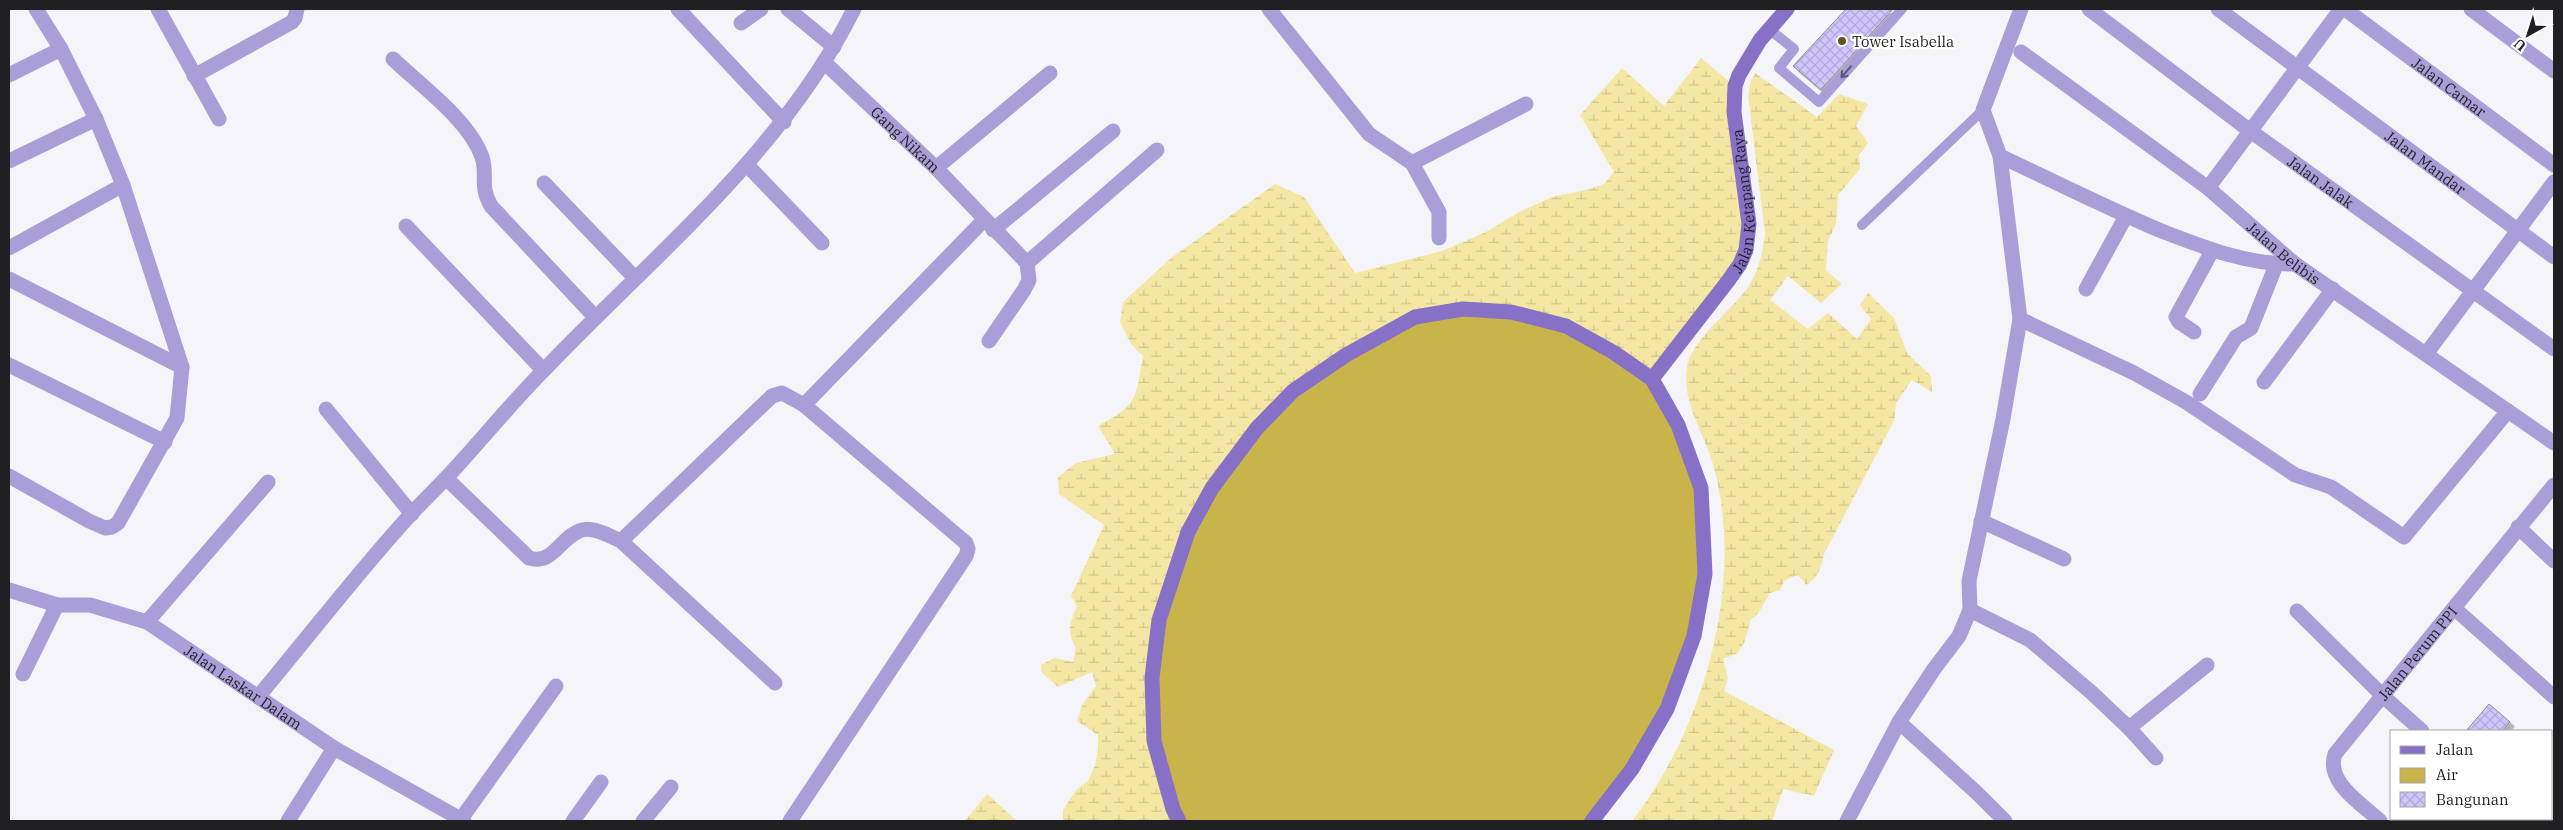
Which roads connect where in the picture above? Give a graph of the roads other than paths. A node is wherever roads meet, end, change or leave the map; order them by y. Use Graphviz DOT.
graph roads {
  1 [pos="36,9"];
  2 [pos="158,9"];
  3 [pos="297,9"];
  4 [pos="678,9"];
  5 [pos="761,9"];
  6 [pos="788,9"];
  7 [pos="854,9"];
  8 [pos="1269,9"];
  9 [pos="1787,9"];
  10 [pos="1902,9"];
  11 [pos="2021,9"];
  12 [pos="2089,9"];
  13 [pos="2218,9"];
  14 [pos="2341,9"];
  15 [pos="2345,9"];
  16 [pos="2471,9"];
  17 [pos="741,23"];
  18 [pos="1769,29"];
  19 [pos="834,47"];
  20 [pos="61,49"];
  21 [pos="2022,52"];
  22 [pos="393,59"];
  23 [pos="825,62"];
  24 [pos="2295,67"];
  25 [pos="2554,71"];
  26 [pos="1050,73"];
  27 [pos="9,74"];
  28 [pos="194,76"];
  29 [pos="1526,104"];
  30 [pos="1983,110"];
  31 [pos="96,119"];
  32 [pos="219,120"];
  33 [pos="784,122"];
  34 [pos="2250,130"];
  35 [pos="1113,131"];
  36 [pos="1157,150"];
  37 [pos="2000,156"];
  38 [pos="9,161"];
  39 [pos="1412,163"];
  40 [pos="747,165"];
  41 [pos="2554,166"];
  42 [pos="936,168"];
  43 [pos="544,182"];
  44 [pos="2554,182"];
  45 [pos="123,185"];
  46 [pos="2208,188"];
  47 [pos="2126,216"];
  48 [pos="989,225"];
  49 [pos="1862,225"];
  50 [pos="406,226"];
  51 [pos="2518,230"];
  52 [pos="1439,238"];
  53 [pos="822,243"];
  54 [pos="9,248"];
  55 [pos="2212,251"];
  56 [pos="2554,257"];
  57 [pos="1027,263"];
  58 [pos="2295,264"];
  59 [pos="2276,265"];
  60 [pos="635,278"];
  61 [pos="9,279"];
  62 [pos="2086,289"];
  63 [pos="2333,289"];
  64 [pos="2473,291"];
  65 [pos="595,317"];
  66 [pos="2020,319"];
  67 [pos="2194,332"];
  68 [pos="988,340"];
  69 [pos="2554,350"];
  70 [pos="2426,354"];
  71 [pos="9,365"];
  72 [pos="182,367"];
  73 [pos="543,370"];
  74 [pos="1652,380"];
  75 [pos="2264,382"];
  76 [pos="2200,394"];
  77 [pos="804,405"];
  78 [pos="326,409"];
  79 [pos="2508,411"];
  80 [pos="165,442"];
  81 [pos="2554,443"];
  82 [pos="9,476"];
  83 [pos="446,478"];
  84 [pos="268,482"];
  85 [pos="2554,485"];
  86 [pos="412,514"];
  87 [pos="1981,521"];
  88 [pos="2518,527"];
  89 [pos="621,541"];
  90 [pos="2064,559"];
  91 [pos="2554,561"];
  92 [pos="9,590"];
  93 [pos="56,605"];
  94 [pos="2454,608"];
  95 [pos="1970,610"];
  96 [pos="2297,611"];
  97 [pos="147,622"];
  98 [pos="2208,665"];
  99 [pos="23,674"];
  100 [pos="774,683"];
  101 [pos="556,686"];
  102 [pos="258,697"];
  103 [pos="2384,697"];
  104 [pos="2554,698"];
  105 [pos="1899,722"];
  106 [pos="2130,728"];
  107 [pos="2421,730"];
  108 [pos="334,748"];
  109 [pos="2156,758"];
  110 [pos="601,782"];
  111 [pos="671,787"];
  112 [pos="463,820"];
  113 [pos="288,821"];
  114 [pos="573,821"];
  115 [pos="643,821"];
  116 [pos="790,821"];
  117 [pos="1180,821"];
  118 [pos="1592,821"];
  119 [pos="1847,821"];
  120 [pos="2005,821"];
  121 [pos="2380,821"];
  1 -- 20 [label="street"];
  2 -- 28 [label="street"];
  3 -- 28 [label="street"];
  4 -- 33 [label="street"];
  5 -- 17 [label="street"];
  6 -- 19 [label="street"];
  7 -- 19 [label="street"];
  8 -- 39 [label="street"];
  9 -- 18 [label="street, Jalan Ketapang Raya"];
  10 -- 18 [label="lane, one-way"];
  11 -- 30 [label="street"];
  12 -- 34 [label="street, Jalan Jalak"];
  13 -- 24 [label="street, Jalan Mandar"];
  14 -- 24 [label="street"];
  15 -- 41 [label="street, Jalan Camar"];
  16 -- 25 [label="street"];
  18 -- 74 [label="street, Jalan Ketapang Raya"];
  19 -- 23 [label="street"];
  20 -- 27 [label="street"];
  20 -- 31 [label="street"];
  21 -- 46 [label="street, Jalan Belibis"];
  22 -- 65 [label="street"];
  23 -- 33 [label="street"];
  23 -- 42 [label="street, Gang Nikam"];
  24 -- 34 [label="street"];
  24 -- 51 [label="street, Jalan Mandar"];
  26 -- 42 [label="street"];
  28 -- 32 [label="street"];
  29 -- 39 [label="street"];
  30 -- 37 [label="street"];
  30 -- 49 [label="lane"];
  31 -- 38 [label="street"];
  31 -- 45 [label="street"];
  33 -- 40 [label="street"];
  34 -- 46 [label="street"];
  34 -- 64 [label="street, Jalan Jalak"];
  35 -- 48 [label="street"];
  36 -- 57 [label="street"];
  37 -- 47 [label="street"];
  37 -- 66 [label="street"];
  39 -- 52 [label="street"];
  40 -- 53 [label="street"];
  40 -- 60 [label="street"];
  42 -- 48 [label="street, Gang Nikam"];
  43 -- 60 [label="street"];
  44 -- 51 [label="street"];
  45 -- 54 [label="street"];
  45 -- 72 [label="street"];
  46 -- 58 [label="street, Jalan Belibis"];
  47 -- 55 [label="street"];
  47 -- 62 [label="street"];
  48 -- 57 [label="street, Gang Nikam"];
  48 -- 77 [label="street"];
  50 -- 73 [label="street"];
  51 -- 56 [label="street, Jalan Mandar"];
  51 -- 64 [label="street"];
  55 -- 59 [label="street"];
  55 -- 67 [label="street"];
  57 -- 68 [label="street"];
  58 -- 59 [label="street"];
  58 -- 63 [label="street, Jalan Belibis"];
  59 -- 76 [label="street"];
  60 -- 65 [label="street"];
  61 -- 72 [label="street"];
  63 -- 70 [label="street, Jalan Belibis"];
  63 -- 75 [label="street"];
  64 -- 69 [label="street, Jalan Jalak"];
  64 -- 70 [label="street"];
  65 -- 73 [label="street"];
  66 -- 79 [label="street"];
  66 -- 87 [label="street"];
  70 -- 79 [label="street, Jalan Belibis"];
  71 -- 80 [label="street"];
  72 -- 80 [label="street"];
  73 -- 83 [label="street"];
  74 -- 117 [label="street"];
  74 -- 118 [label="street"];
  77 -- 89 [label="street"];
  77 -- 116 [label="street"];
  78 -- 86 [label="street"];
  79 -- 81 [label="street, Jalan Belibis"];
  80 -- 82 [label="street"];
  83 -- 86 [label="street"];
  83 -- 89 [label="street"];
  84 -- 97 [label="street"];
  85 -- 88 [label="street, Jalan Perum PPI"];
  86 -- 102 [label="street"];
  87 -- 90 [label="street"];
  87 -- 95 [label="street"];
  88 -- 91 [label="street"];
  88 -- 94 [label="street, Jalan Perum PPI"];
  89 -- 100 [label="street"];
  92 -- 93 [label="street, Jalan Laskar Dalam"];
  93 -- 97 [label="street, Jalan Laskar Dalam"];
  93 -- 99 [label="street"];
  94 -- 103 [label="street, Jalan Perum PPI"];
  94 -- 104 [label="street"];
  95 -- 105 [label="street"];
  95 -- 106 [label="street"];
  96 -- 103 [label="street"];
  97 -- 102 [label="street, Jalan Laskar Dalam"];
  98 -- 106 [label="street"];
  101 -- 112 [label="street"];
  102 -- 108 [label="street, Jalan Laskar Dalam"];
  103 -- 107 [label="street"];
  103 -- 121 [label="street, Jalan Perum PPI"];
  105 -- 119 [label="street"];
  105 -- 120 [label="street"];
  106 -- 109 [label="street"];
  108 -- 112 [label="street, Jalan Laskar Dalam"];
  108 -- 113 [label="street"];
  110 -- 114 [label="street"];
  111 -- 115 [label="street"];
}
